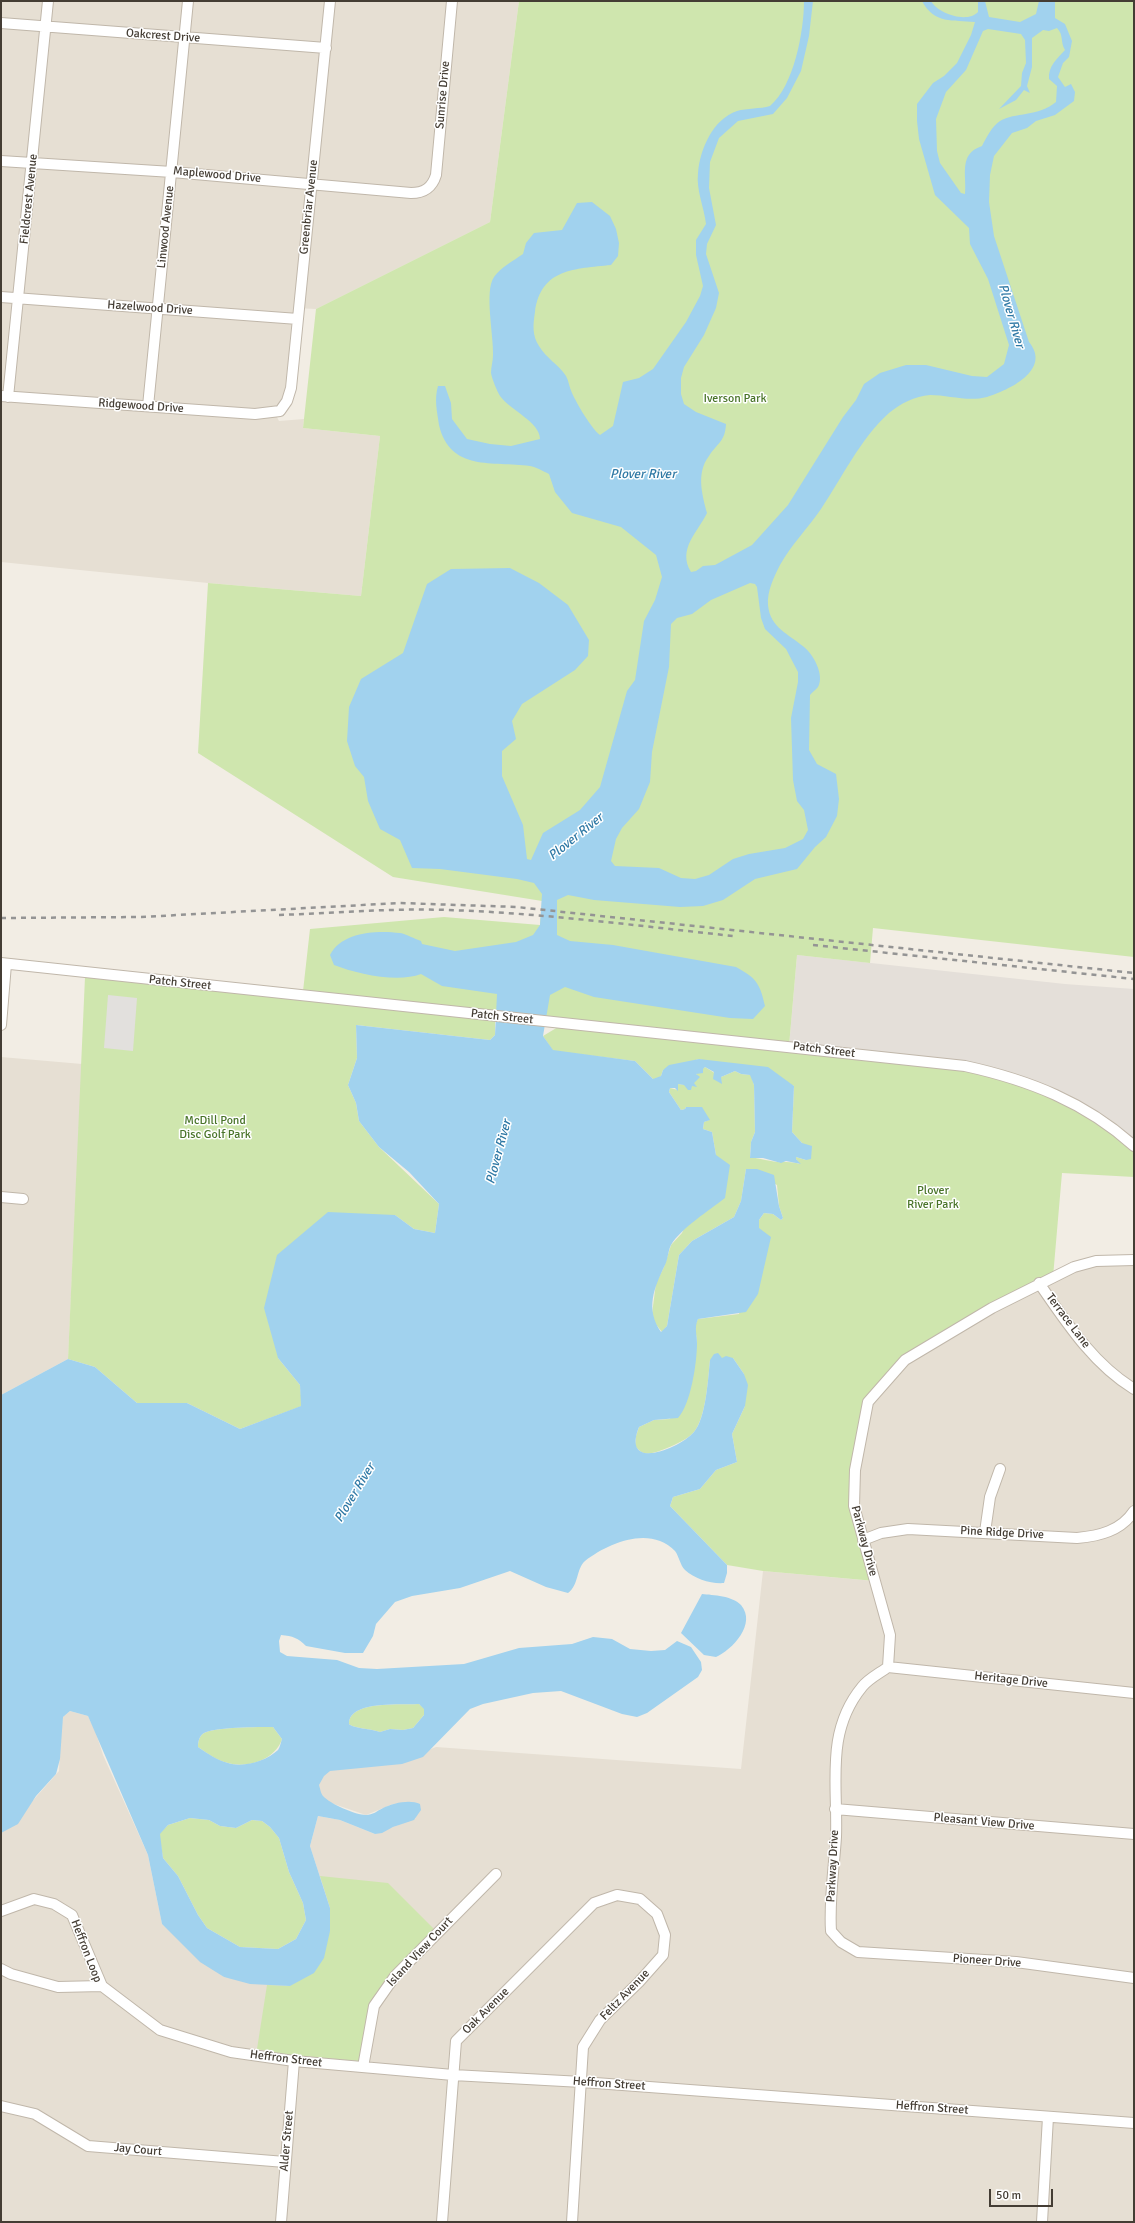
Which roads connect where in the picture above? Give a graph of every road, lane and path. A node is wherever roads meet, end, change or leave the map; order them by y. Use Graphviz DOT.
graph roads {
  1 [pos="48,1"];
  2 [pos="188,1"];
  3 [pos="330,1"];
  4 [pos="452,1"];
  5 [pos="1,23"];
  6 [pos="46,27"];
  7 [pos="185,38"];
  8 [pos="326,48"];
  9 [pos="1,161"];
  10 [pos="32,164"];
  11 [pos="172,172"];
  12 [pos="311,183"];
  13 [pos="430,187"];
  14 [pos="1,297"];
  15 [pos="18,298"];
  16 [pos="158,308"];
  17 [pos="298,319"];
  18 [pos="5,397"];
  19 [pos="148,406"];
  20 [pos="280,411"];
  21 [pos="3,964"];
  22 [pos="1,1025"];
  23 [pos="1134,1146"];
  24 [pos="1,1197"];
  25 [pos="23,1199"];
  26 [pos="1134,1260"];
  27 [pos="1039,1283"];
  28 [pos="1134,1388"];
  29 [pos="1000,1469"];
  30 [pos="1134,1511"];
  31 [pos="985,1532"];
  32 [pos="863,1540"];
  33 [pos="888,1667"];
  34 [pos="1134,1693"];
  35 [pos="834,1809"];
  36 [pos="1134,1834"];
  37 [pos="496,1874"];
  38 [pos="1,1910"];
  39 [pos="657,1914"];
  40 [pos="841,1942"];
  41 [pos="1,1968"];
  42 [pos="1134,1978"];
  43 [pos="102,1986"];
  44 [pos="294,2061"];
  45 [pos="363,2067"];
  46 [pos="453,2075"];
  47 [pos="582,2082"];
  48 [pos="1,2106"];
  49 [pos="1048,2117"];
  50 [pos="1134,2124"];
  51 [pos="285,2162"];
  52 [pos="282,2222"];
  53 [pos="442,2222"];
  54 [pos="572,2222"];
  55 [pos="1042,2222"];
  1 -- 6 [label="street, Fieldcrest Avenue"];
  2 -- 7 [label="street, Linwood Avenue"];
  3 -- 8 [label="street, Greenbriar Avenue"];
  4 -- 13 [label="street, Sunrise Drive"];
  5 -- 6 [label="street, Oakcrest Drive"];
  6 -- 7 [label="street, Oakcrest Drive"];
  6 -- 10 [label="street, Fieldcrest Avenue"];
  7 -- 8 [label="street, Oakcrest Drive"];
  7 -- 11 [label="street, Linwood Avenue"];
  8 -- 12 [label="street, Greenbriar Avenue"];
  9 -- 10 [label="street, Maplewood Drive"];
  10 -- 11 [label="street, Maplewood Drive"];
  10 -- 15 [label="street, Fieldcrest Avenue"];
  11 -- 12 [label="street, Maplewood Drive"];
  11 -- 16 [label="street, Linwood Avenue"];
  12 -- 13 [label="street, Maplewood Drive"];
  12 -- 17 [label="street, Greenbriar Avenue"];
  14 -- 15 [label="street, Hazelwood Drive"];
  15 -- 16 [label="street, Hazelwood Drive"];
  15 -- 18 [label="street, Fieldcrest Avenue"];
  16 -- 17 [label="street, Hazelwood Drive"];
  16 -- 19 [label="street, Linwood Avenue"];
  17 -- 20 [label="street, Greenbriar Avenue"];
  18 -- 19 [label="street, Ridgewood Drive"];
  19 -- 20 [label="street, Ridgewood Drive"];
  21 -- 22 [label="street"];
  21 -- 23 [label="street, Patch Street"];
  24 -- 25 [label="street"];
  26 -- 27 [label="street, Parkway Drive"];
  27 -- 28 [label="street, Terrace Lane"];
  27 -- 32 [label="street, Parkway Drive"];
  29 -- 31 [label="street"];
  30 -- 31 [label="street, Pine Ridge Drive"];
  31 -- 32 [label="street, Pine Ridge Drive"];
  32 -- 33 [label="street, Parkway Drive"];
  33 -- 34 [label="street, Heritage Drive"];
  33 -- 35 [label="street, Parkway Drive"];
  35 -- 36 [label="street, Pleasant View Drive"];
  35 -- 40 [label="street, Parkway Drive"];
  37 -- 45 [label="street, Island View Court"];
  38 -- 43 [label="street, Heffron Loop"];
  39 -- 46 [label="street, Oak Avenue"];
  39 -- 47 [label="street, Feltz Avenue"];
  40 -- 42 [label="street, Pioneer Drive"];
  41 -- 43 [label="street, Heffron Loop"];
  43 -- 44 [label="street, Heffron Street"];
  44 -- 45 [label="street, Heffron Street"];
  44 -- 51 [label="street, Alder Street"];
  45 -- 46 [label="street, Heffron Street"];
  46 -- 47 [label="street, Heffron Street"];
  46 -- 53 [label="street, Oak Avenue"];
  47 -- 49 [label="street, Heffron Street"];
  47 -- 54 [label="street, Feltz Avenue"];
  48 -- 51 [label="street, Jay Court"];
  49 -- 50 [label="street, Heffron Street"];
  49 -- 55 [label="street"];
  51 -- 52 [label="street, Alder Street"];
}
